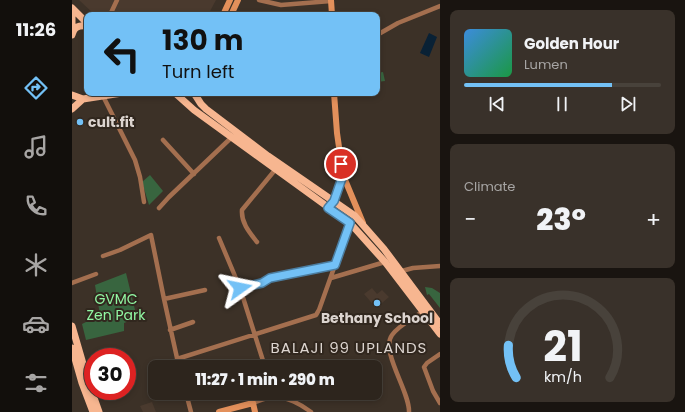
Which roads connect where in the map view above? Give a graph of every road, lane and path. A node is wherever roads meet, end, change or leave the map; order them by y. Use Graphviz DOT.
graph roads {
  1 [pos="117,0"];
  2 [pos="230,0"];
  3 [pos="238,0"];
  4 [pos="259,0"];
  5 [pos="331,1"];
  6 [pos="440,6"];
  7 [pos="72,8"];
  8 [pos="111,12"];
  9 [pos="224,12"];
  10 [pos="232,12"];
  11 [pos="332,12"];
  12 [pos="72,20"];
  13 [pos="84,22"];
  14 [pos="84,25"];
  15 [pos="380,33"];
  16 [pos="72,34"];
  17 [pos="72,95"];
  18 [pos="103,96"];
  19 [pos="178,96"];
  20 [pos="196,96"];
  21 [pos="334,96"];
  22 [pos="83,99"];
  23 [pos="72,109"];
  24 [pos="234,135"];
  25 [pos="164,140"];
  26 [pos="275,170"];
  27 [pos="194,174"];
  28 [pos="343,175"];
  29 [pos="334,201"];
  30 [pos="144,202"];
  31 [pos="159,208"];
  32 [pos="328,208"];
  33 [pos="350,223"];
  34 [pos="364,226"];
  35 [pos="219,238"];
  36 [pos="258,242"];
  37 [pos="103,256"];
  38 [pos="385,262"];
  39 [pos="335,265"];
  40 [pos="440,266"];
  41 [pos="401,270"];
  42 [pos="96,274"];
  43 [pos="393,274"];
  44 [pos="331,278"];
  45 [pos="72,283"];
  46 [pos="240,288"];
  47 [pos="205,290"];
  48 [pos="164,299"];
  49 [pos="422,312"];
  50 [pos="193,322"];
  51 [pos="440,324"];
  52 [pos="72,326"];
  53 [pos="170,330"];
  54 [pos="440,334"];
  55 [pos="254,335"];
  56 [pos="72,348"];
  57 [pos="440,354"];
  58 [pos="177,359"];
  59 [pos="263,360"];
  60 [pos="187,400"];
  61 [pos="261,400"];
  62 [pos="290,400"];
  63 [pos="253,403"];
  64 [pos="440,403"];
  65 [pos="93,412"];
  66 [pos="99,412"];
  67 [pos="190,412"];
  68 [pos="219,412"];
  69 [pos="255,412"];
  70 [pos="311,412"];
  71 [pos="408,412"];
  1 -- 8 [label="street"];
  2 -- 9 [label="street"];
  3 -- 10 [label="street"];
  4 -- 5 [label="street"];
  5 -- 11 [label="street"];
  6 -- 15 [label="street"];
  7 -- 13 [label="main road"];
  12 -- 16 [label="main road"];
  14 -- 16 [label="main road"];
  17 -- 22 [label="main road"];
  18 -- 22 [label="main road"];
  18 -- 30 [label="street"];
  19 -- 24 [label="main road"];
  20 -- 24 [label="main road"];
  21 -- 28 [label="street"];
  22 -- 23 [label="main road"];
  24 -- 26 [label="main road"];
  24 -- 27 [label="street"];
  24 -- 29 [label="main road"];
  25 -- 27 [label="street"];
  26 -- 32 [label="main road"];
  26 -- 36 [label="street"];
  27 -- 31 [label="street"];
  28 -- 29 [label="street"];
  28 -- 34 [label="street"];
  29 -- 32 [label="street"];
  29 -- 34 [label="main road"];
  32 -- 33 [label="main road"];
  33 -- 38 [label="main road"];
  33 -- 39 [label="street"];
  34 -- 41 [label="main road"];
  35 -- 46 [label="street"];
  37 -- 48 [label="street"];
  38 -- 43 [label="main road"];
  38 -- 44 [label="street"];
  39 -- 44 [label="street"];
  39 -- 46 [label="street"];
  40 -- 41 [label="street"];
  41 -- 43 [label="street"];
  41 -- 51 [label="main road"];
  42 -- 45 [label="street"];
  43 -- 49 [label="main road"];
  44 -- 55 [label="street"];
  46 -- 55 [label="street"];
  47 -- 48 [label="street"];
  48 -- 53 [label="street"];
  49 -- 54 [label="main road"];
  49 -- 71 [label="street"];
  50 -- 53 [label="street"];
  52 -- 66 [label="main road"];
  53 -- 58 [label="street"];
  55 -- 58 [label="street"];
  55 -- 59 [label="street"];
  56 -- 65 [label="main road"];
  57 -- 64 [label="street"];
  60 -- 67 [label="street"];
  61 -- 63 [label="street"];
  62 -- 70 [label="street"];
  63 -- 68 [label="street"];
  63 -- 69 [label="street"];
}
